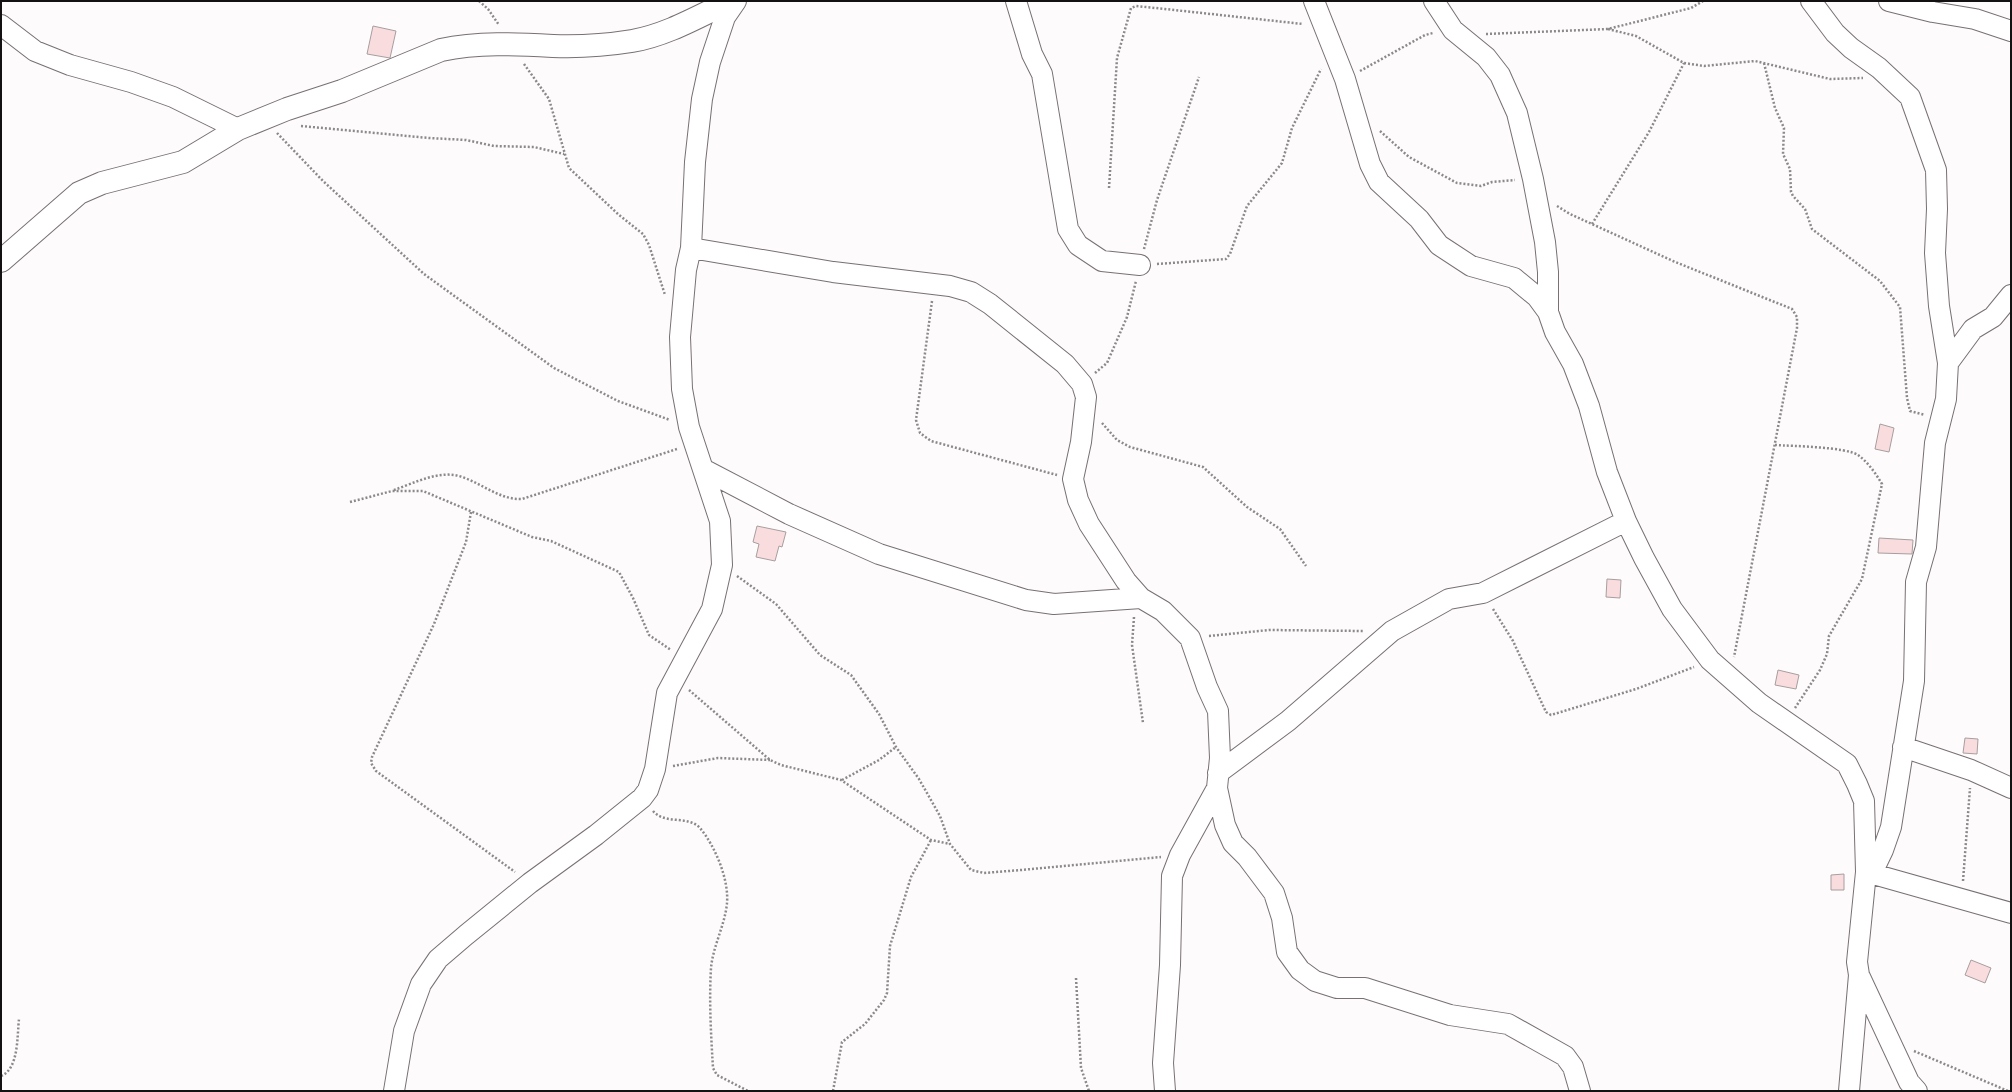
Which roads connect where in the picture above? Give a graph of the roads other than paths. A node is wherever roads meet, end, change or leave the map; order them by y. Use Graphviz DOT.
graph roads {
  1 [pos="731,1"];
  2 [pos="736,1"];
  3 [pos="1016,1"];
  4 [pos="1314,1"];
  5 [pos="1434,1"];
  6 [pos="1810,1"];
  7 [pos="1889,1"];
  8 [pos="1,25"];
  9 [pos="2011,31"];
  10 [pos="238,129"];
  11 [pos="691,248"];
  12 [pos="1,260"];
  13 [pos="1140,265"];
  14 [pos="2011,295"];
  15 [pos="1548,312"];
  16 [pos="1948,363"];
  17 [pos="705,470"];
  18 [pos="1626,521"];
  19 [pos="1137,598"];
  20 [pos="1903,747"];
  21 [pos="1218,781"];
  22 [pos="2011,788"];
  23 [pos="1869,873"];
  24 [pos="2011,913"];
  25 [pos="1859,975"];
  26 [pos="394,1091"];
  27 [pos="1165,1091"];
  28 [pos="1580,1091"];
  29 [pos="1849,1091"];
  30 [pos="1917,1091"];
  1 -- 10 [label="street"];
  2 -- 11 [label="street"];
  3 -- 13 [label="street"];
  4 -- 15 [label="street"];
  5 -- 15 [label="street"];
  6 -- 16 [label="street"];
  7 -- 9 [label="street"];
  8 -- 10 [label="street"];
  10 -- 12 [label="street"];
  11 -- 17 [label="street"];
  11 -- 19 [label="street"];
  14 -- 16 [label="street"];
  15 -- 18 [label="street"];
  16 -- 20 [label="street"];
  17 -- 19 [label="street"];
  17 -- 26 [label="street"];
  18 -- 21 [label="street"];
  18 -- 23 [label="street"];
  19 -- 21 [label="street"];
  20 -- 22 [label="street"];
  20 -- 23 [label="street"];
  21 -- 27 [label="street"];
  21 -- 28 [label="street"];
  23 -- 24 [label="street"];
  23 -- 25 [label="street"];
  25 -- 29 [label="street"];
  25 -- 30 [label="street"];
}
